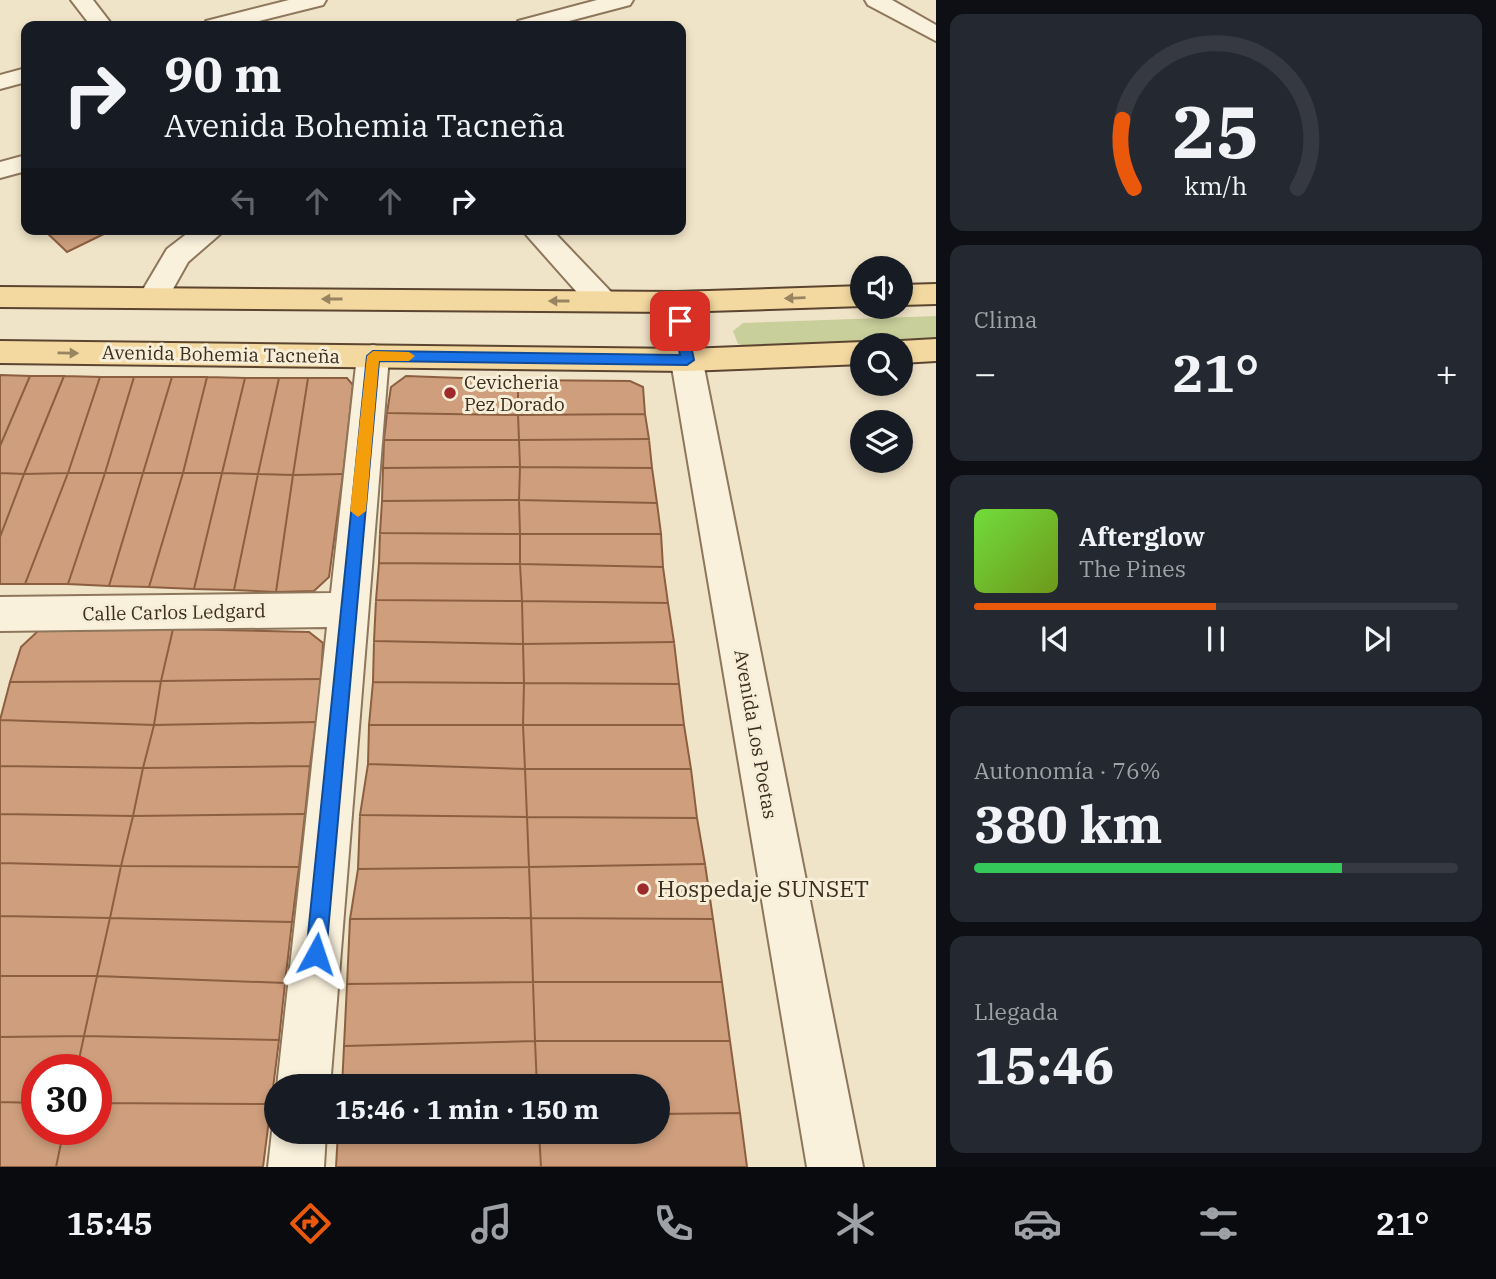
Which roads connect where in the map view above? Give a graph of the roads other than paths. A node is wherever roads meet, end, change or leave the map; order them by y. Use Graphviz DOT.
graph roads {
  1 [pos="82,0"];
  2 [pos="315,0"];
  3 [pos="622,0"];
  4 [pos="876,0"];
  5 [pos="293,6"];
  6 [pos="924,7"];
  7 [pos="901,14"];
  8 [pos="98,21"];
  9 [pos="234,21"];
  10 [pos="308,21"];
  11 [pos="544,21"];
  12 [pos="936,34"];
  13 [pos="21,76"];
  14 [pos="0,82"];
  15 [pos="21,164"];
  16 [pos="0,170"];
  17 [pos="204,235"];
  18 [pos="541,235"];
  19 [pos="936,294"];
  20 [pos="913,295"];
  21 [pos="0,296"];
  22 [pos="850,296"];
  23 [pos="153,298"];
  24 [pos="602,301"];
  25 [pos="677,302"];
  26 [pos="936,351"];
  27 [pos="0,352"];
  28 [pos="913,352"];
  29 [pos="850,354"];
  30 [pos="373,356"];
  31 [pos="687,360"];
  32 [pos="348,610"];
  33 [pos="0,614"];
  34 [pos="304,1074"];
  35 [pos="298,1144"];
  36 [pos="296,1167"];
  37 [pos="835,1167"];
  1 -- 8 [label="street"];
  2 -- 5 [label="street"];
  3 -- 11 [label="street"];
  4 -- 7 [label="street"];
  5 -- 9 [label="street"];
  5 -- 10 [label="street"];
  6 -- 7 [label="street"];
  7 -- 12 [label="street"];
  13 -- 14 [label="street"];
  15 -- 16 [label="street"];
  17 -- 23 [label="street"];
  18 -- 24 [label="street"];
  19 -- 20 [label="main road"];
  21 -- 23 [label="main road"];
  22 -- 25 [label="main road, one-way"];
  24 -- 23 [label="main road, one-way"];
  24 -- 25 [label="main road"];
  25 -- 31 [label="street, Avenida Los Poetas"];
  26 -- 28 [label="main road"];
  27 -- 30 [label="main road, Avenida Bohemia Tacneña, one-way"];
  29 -- 31 [label="main road, Avenida Bohemia Tacneña"];
  30 -- 31 [label="main road, Avenida Bohemia Tacneña"];
  30 -- 32 [label="street"];
  31 -- 37 [label="street, Avenida Los Poetas"];
  32 -- 33 [label="street, Calle Carlos Ledgard"];
  32 -- 34 [label="street"];
  35 -- 36 [label="street"];
}
